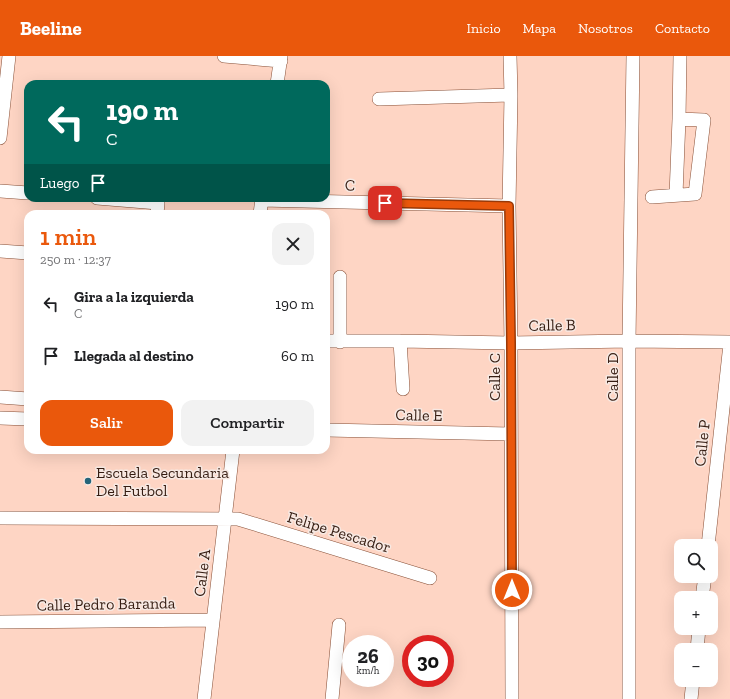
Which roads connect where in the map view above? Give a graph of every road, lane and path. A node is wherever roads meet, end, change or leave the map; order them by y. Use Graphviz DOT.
graph roads {
  1 [pos="9,56"];
  2 [pos="224,56"];
  3 [pos="510,56"];
  4 [pos="634,56"];
  5 [pos="680,56"];
  6 [pos="281,58"];
  7 [pos="278,80"];
  8 [pos="511,95"];
  9 [pos="380,99"];
  10 [pos="679,119"];
  11 [pos="0,138"];
  12 [pos="0,191"];
  13 [pos="24,193"];
  14 [pos="676,195"];
  15 [pos="652,197"];
  16 [pos="330,201"];
  17 [pos="146,202"];
  18 [pos="509,206"];
  19 [pos="157,210"];
  20 [pos="0,251"];
  21 [pos="24,253"];
  22 [pos="340,277"];
  23 [pos="400,341"];
  24 [pos="630,341"];
  25 [pos="330,342"];
  26 [pos="340,342"];
  27 [pos="511,343"];
  28 [pos="730,343"];
  29 [pos="403,389"];
  30 [pos="0,398"];
  31 [pos="24,399"];
  32 [pos="0,418"];
  33 [pos="24,419"];
  34 [pos="330,430"];
  35 [pos="511,434"];
  36 [pos="233,454"];
  37 [pos="0,518"];
  38 [pos="225,519"];
  39 [pos="709,539"];
  40 [pos="430,578"];
  41 [pos="213,620"];
  42 [pos="0,622"];
  43 [pos="338,625"];
  44 [pos="692,687"];
  45 [pos="204,699"];
  46 [pos="332,699"];
  47 [pos="512,699"];
  48 [pos="629,699"];
  49 [pos="691,699"];
  1 -- 11 [label="street"];
  2 -- 6 [label="street"];
  3 -- 8 [label="street, Calle C"];
  4 -- 24 [label="street, Calle D"];
  5 -- 10 [label="street"];
  6 -- 7 [label="street"];
  8 -- 9 [label="street"];
  8 -- 18 [label="street, Calle C"];
  10 -- 14 [label="street"];
  10 -- 14 [label="street"];
  12 -- 13 [label="street"];
  14 -- 15 [label="street"];
  16 -- 18 [label="street, C"];
  17 -- 19 [label="street"];
  18 -- 27 [label="street, Calle C"];
  20 -- 21 [label="street"];
  22 -- 26 [label="street"];
  23 -- 26 [label="street, Calle B"];
  23 -- 27 [label="street, Calle B"];
  23 -- 29 [label="street"];
  24 -- 27 [label="street, Calle B"];
  24 -- 28 [label="street, Calle B"];
  24 -- 48 [label="street, Calle D"];
  25 -- 26 [label="street, Calle B"];
  27 -- 35 [label="street, Calle C"];
  28 -- 39 [label="street, Calle P"];
  30 -- 31 [label="street"];
  32 -- 33 [label="street"];
  34 -- 35 [label="street, Calle E"];
  35 -- 47 [label="street, Calle C"];
  36 -- 38 [label="street, Calle A"];
  37 -- 38 [label="street, Felipe Pescador"];
  38 -- 40 [label="street, Felipe Pescador"];
  38 -- 41 [label="street, Calle A"];
  41 -- 42 [label="street, Calle Pedro Baranda"];
  41 -- 45 [label="street, Calle A"];
  43 -- 46 [label="street"];
  44 -- 49 [label="street"];
}
